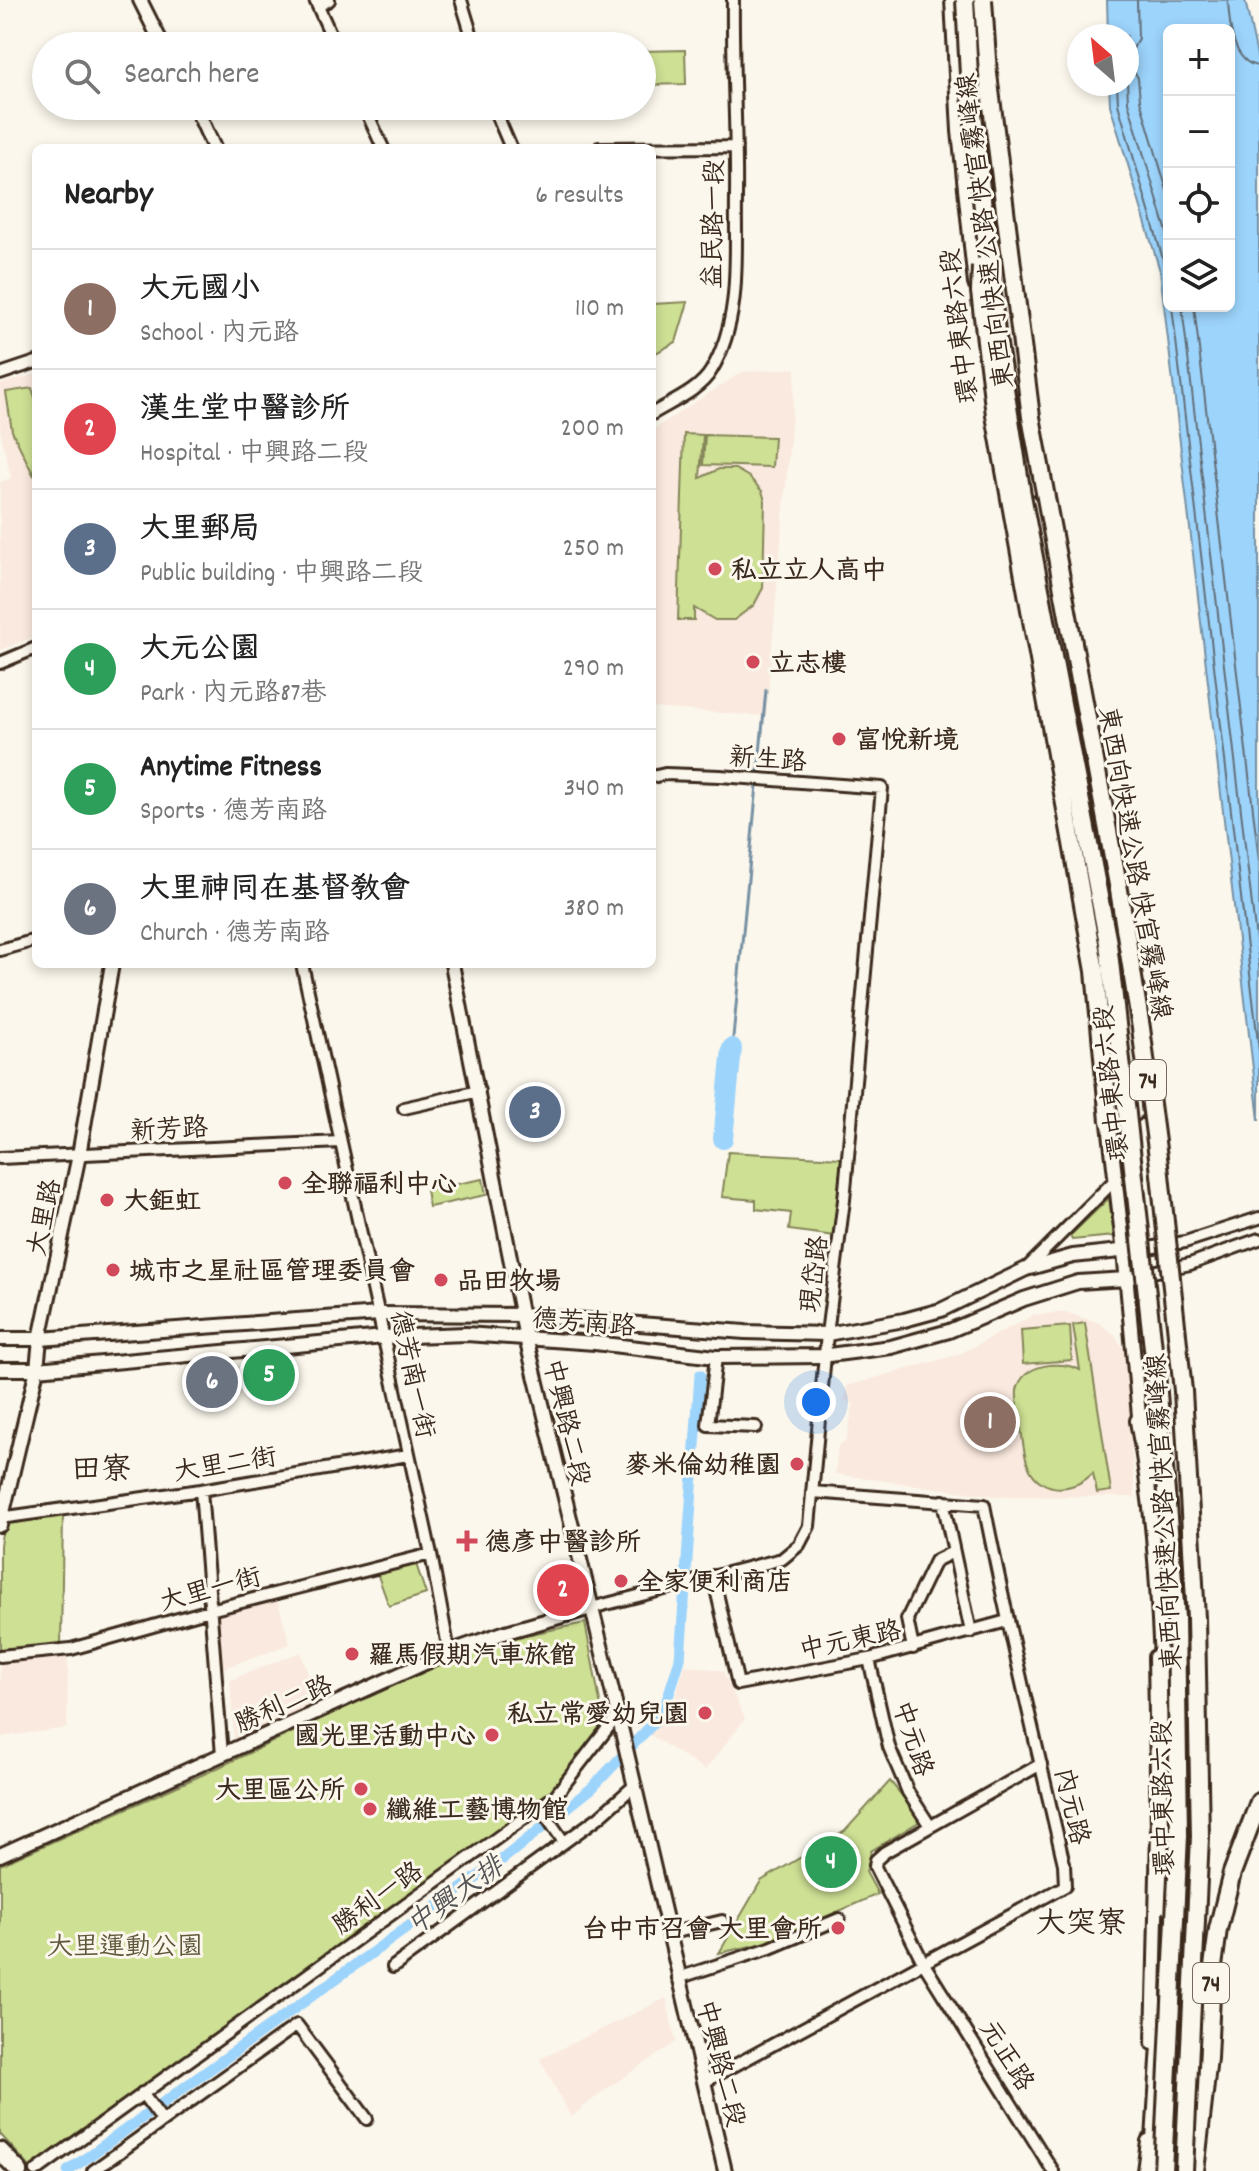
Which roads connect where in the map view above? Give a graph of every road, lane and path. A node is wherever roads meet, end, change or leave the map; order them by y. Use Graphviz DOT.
graph roads {
  1 [pos="140,0"];
  2 [pos="329,0"];
  3 [pos="461,0"];
  4 [pos="733,0"];
  5 [pos="952,0"];
  6 [pos="965,0"];
  7 [pos="973,0"];
  8 [pos="983,0"];
  9 [pos="316,3"];
  10 [pos="156,32"];
  11 [pos="330,32"];
  12 [pos="471,32"];
  13 [pos="201,120"];
  14 [pos="370,120"];
  15 [pos="497,120"];
  16 [pos="212,144"];
  17 [pos="381,144"];
  18 [pos="509,144"];
  19 [pos="736,147"];
  20 [pos="656,148"];
  21 [pos="987,233"];
  22 [pos="32,363"];
  23 [pos="0,374"];
  24 [pos="1013,393"];
  25 [pos="988,398"];
  26 [pos="656,412"];
  27 [pos="32,650"];
  28 [pos="0,663"];
  29 [pos="656,776"];
  30 [pos="882,788"];
  31 [pos="32,941"];
  32 [pos="0,950"];
  33 [pos="111,968"];
  34 [pos="303,968"];
  35 [pos="453,968"];
  36 [pos="479,1091"];
  37 [pos="404,1108"];
  38 [pos="1109,1121"];
  39 [pos="340,1142"];
  40 [pos="79,1155"];
  41 [pos="0,1158"];
  42 [pos="1115,1180"];
  43 [pos="1259,1218"];
  44 [pos="1259,1239"];
  45 [pos="1148,1248"];
  46 [pos="1124,1252"];
  47 [pos="1026,1269"];
  48 [pos="1152,1272"];
  49 [pos="1126,1279"];
  50 [pos="379,1314"];
  51 [pos="521,1315"];
  52 [pos="827,1334"];
  53 [pos="384,1337"];
  54 [pos="526,1338"];
  55 [pos="0,1339"];
  56 [pos="40,1339"];
  57 [pos="827,1355"];
  58 [pos="716,1357"];
  59 [pos="0,1369"];
  60 [pos="37,1369"];
  61 [pos="1139,1421"];
  62 [pos="756,1427"];
  63 [pos="408,1455"];
  64 [pos="201,1490"];
  65 [pos="812,1492"];
  66 [pos="943,1501"];
  67 [pos="0,1518"];
  68 [pos="0,1525"];
  69 [pos="953,1552"];
  70 [pos="431,1554"];
  71 [pos="713,1576"];
  72 [pos="591,1608"];
  73 [pos="210,1610"];
  74 [pos="1007,1621"];
  75 [pos="971,1632"];
  76 [pos="913,1648"];
  77 [pos="449,1652"];
  78 [pos="0,1656"];
  79 [pos="869,1659"];
  80 [pos="618,1715"];
  81 [pos="222,1755"];
  82 [pos="1041,1764"];
  83 [pos="633,1782"];
  84 [pos="1259,1802"];
  85 [pos="539,1806"];
  86 [pos="930,1826"];
  87 [pos="564,1842"];
  88 [pos="0,1855"];
  89 [pos="839,1919"];
  90 [pos="722,1921"];
  91 [pos="668,1934"];
  92 [pos="924,1964"];
  93 [pos="393,1967"];
  94 [pos="678,1978"];
  95 [pos="704,2082"];
  96 [pos="142,2093"];
  97 [pos="367,2119"];
  98 [pos="162,2120"];
  99 [pos="0,2151"];
  100 [pos="19,2171"];
  101 [pos="36,2171"];
  102 [pos="93,2171"];
  103 [pos="725,2171"];
  104 [pos="1053,2171"];
  105 [pos="1144,2171"];
  106 [pos="1153,2171"];
  107 [pos="1163,2171"];
  108 [pos="1174,2171"];
  109 [pos="1184,2171"];
  110 [pos="1195,2171"];
  1 -- 10 [label="street"];
  2 -- 9 [label="street"];
  3 -- 12 [label="street"];
  4 -- 19 [label="street, 益民路一段"];
  5 -- 25 [label="street, 環中東路六段"];
  6 -- 21 [label="main road, 東西向快速公路 快官霧峰線 / 74, bridge"];
  7 -- 24 [label="street, 環中東路六段"];
  8 -- 109 [label="main road, 東西向快速公路 快官霧峰線 / 74, bridge"];
  9 -- 11 [label="street"];
  13 -- 16 [label="street"];
  14 -- 17 [label="street"];
  15 -- 18 [label="street"];
  19 -- 20 [label="street"];
  19 -- 26 [label="street, 益民路一段"];
  21 -- 38 [label="main road, bridge"];
  21 -- 107 [label="main road, 東西向快速公路 快官霧峰線 / 74, bridge"];
  22 -- 23 [label="street"];
  24 -- 25 [label="street"];
  24 -- 45 [label="street, 環中東路六段"];
  25 -- 38 [label="street, 環中東路六段"];
  27 -- 28 [label="street"];
  29 -- 30 [label="street, 新生路"];
  30 -- 52 [label="street, 現岱路"];
  31 -- 32 [label="street"];
  33 -- 40 [label="street, 大里路"];
  34 -- 39 [label="street, 德芳南一街"];
  35 -- 36 [label="street, 中興路二段"];
  36 -- 37 [label="street"];
  36 -- 51 [label="street, 中興路二段"];
  38 -- 42 [label="street, 環中東路六段"];
  39 -- 40 [label="street, 新芳路"];
  39 -- 50 [label="street, 德芳南一街"];
  40 -- 41 [label="street, 新芳路"];
  40 -- 56 [label="street, 大里路"];
  42 -- 46 [label="street, 環中東路六段"];
  42 -- 47 [label="street"];
  43 -- 45 [label="street"];
  44 -- 48 [label="street"];
  45 -- 46 [label="street, 德芳南路"];
  45 -- 48 [label="street, 環中東路六段"];
  46 -- 47 [label="street, 德芳南路"];
  46 -- 49 [label="street, 環中東路六段"];
  47 -- 52 [label="street, 德芳南路"];
  48 -- 49 [label="street, 德芳南路"];
  48 -- 108 [label="street, 環中東路六段"];
  49 -- 57 [label="street, 德芳南路"];
  49 -- 61 [label="street, 環中東路六段"];
  50 -- 51 [label="street, 德芳南路"];
  50 -- 53 [label="street, 德芳南一街"];
  50 -- 56 [label="street, 德芳南路"];
  51 -- 52 [label="street, 德芳南路"];
  51 -- 54 [label="street, 中興路二段"];
  52 -- 57 [label="street, 現岱路"];
  53 -- 54 [label="street, 德芳南路"];
  53 -- 60 [label="street, 德芳南路"];
  53 -- 63 [label="street, 德芳南一街"];
  54 -- 58 [label="street, 德芳南路"];
  54 -- 72 [label="street, 中興路二段"];
  55 -- 56 [label="street, 德芳南路"];
  56 -- 60 [label="street, 大里路"];
  57 -- 58 [label="street, 德芳南路"];
  57 -- 65 [label="street, 現岱路"];
  58 -- 62 [label="street"];
  59 -- 60 [label="street, 德芳南路"];
  60 -- 67 [label="street, 大里路"];
  61 -- 105 [label="street, 環中東路六段"];
  61 -- 106 [label="main road"];
  63 -- 64 [label="street, 大里二街"];
  63 -- 70 [label="street, 德芳南一街"];
  64 -- 67 [label="street, 大里二街"];
  64 -- 73 [label="street"];
  65 -- 66 [label="street, 內元路"];
  65 -- 71 [label="street, 現岱路"];
  66 -- 69 [label="street"];
  66 -- 74 [label="street, 內元路"];
  67 -- 68 [label="street, 大里路"];
  69 -- 75 [label="street"];
  69 -- 76 [label="street"];
  70 -- 73 [label="street, 大里一街"];
  70 -- 77 [label="street, 德芳南一街"];
  71 -- 72 [label="street, 現岱路"];
  71 -- 79 [label="street, 中元東路"];
  72 -- 77 [label="street, 勝利二路"];
  72 -- 80 [label="street, 中興路二段"];
  73 -- 78 [label="street, 大里一街"];
  73 -- 81 [label="street"];
  74 -- 75 [label="street, 中元東路"];
  74 -- 82 [label="street, 內元路"];
  75 -- 76 [label="street, 中元東路"];
  76 -- 79 [label="street, 中元東路"];
  77 -- 81 [label="street, 勝利二路"];
  79 -- 86 [label="street, 中元路"];
  80 -- 83 [label="street, 中興路二段"];
  80 -- 85 [label="street, 勝利一路"];
  81 -- 88 [label="street, 勝利二路"];
  82 -- 86 [label="street"];
  82 -- 92 [label="street, 內元路"];
  83 -- 87 [label="street"];
  83 -- 91 [label="street, 中興路二段"];
  84 -- 110 [label="main road, 74"];
  85 -- 87 [label="street"];
  85 -- 96 [label="street, 勝利一路"];
  86 -- 92 [label="street, 元正路"];
  87 -- 93 [label="street"];
  89 -- 94 [label="street"];
  90 -- 91 [label="street"];
  91 -- 94 [label="street, 中興路二段"];
  92 -- 95 [label="street, 內元路"];
  92 -- 104 [label="street, 元正路"];
  94 -- 95 [label="street, 中興路二段"];
  95 -- 103 [label="street, 中興路二段"];
  96 -- 98 [label="street"];
  96 -- 101 [label="street, 勝利一路"];
  97 -- 98 [label="street"];
  98 -- 102 [label="street"];
  99 -- 100 [label="main road"];
}
